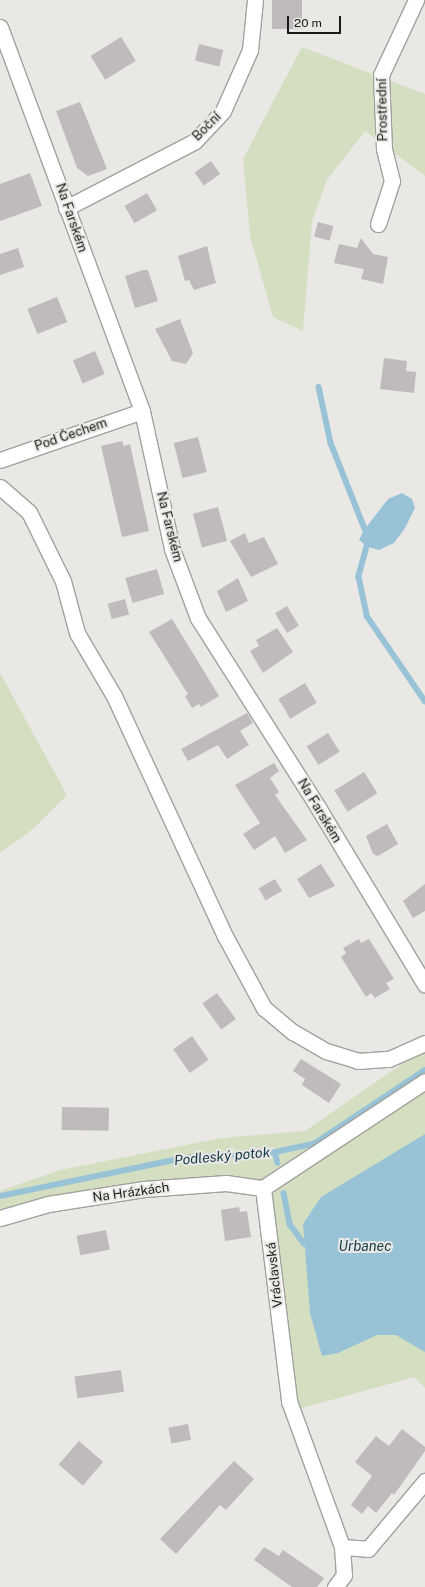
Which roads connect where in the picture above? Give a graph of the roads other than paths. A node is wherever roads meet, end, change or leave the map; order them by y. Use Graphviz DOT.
graph roads {
  1 [pos="255,0"];
  2 [pos="416,0"];
  3 [pos="0,27"];
  4 [pos="66,208"];
  5 [pos="378,224"];
  6 [pos="142,411"];
  7 [pos="0,460"];
  8 [pos="0,487"];
  9 [pos="425,985"];
  10 [pos="425,1043"];
  11 [pos="425,1081"];
  12 [pos="263,1188"];
  13 [pos="0,1218"];
  14 [pos="425,1481"];
  15 [pos="342,1548"];
  16 [pos="335,1587"];
  1 -- 4 [label="street, Boční"];
  2 -- 5 [label="street, Prostřední"];
  3 -- 4 [label="street, Na Farském"];
  4 -- 6 [label="street, Na Farském"];
  6 -- 7 [label="street, Pod Čechem"];
  6 -- 9 [label="street, Na Farském"];
  8 -- 10 [label="street"];
  11 -- 12 [label="street"];
  12 -- 13 [label="street, Na Hrázkách"];
  12 -- 15 [label="street, Vráclavská"];
  14 -- 15 [label="street"];
  15 -- 16 [label="street, Vráclavská"];
}
